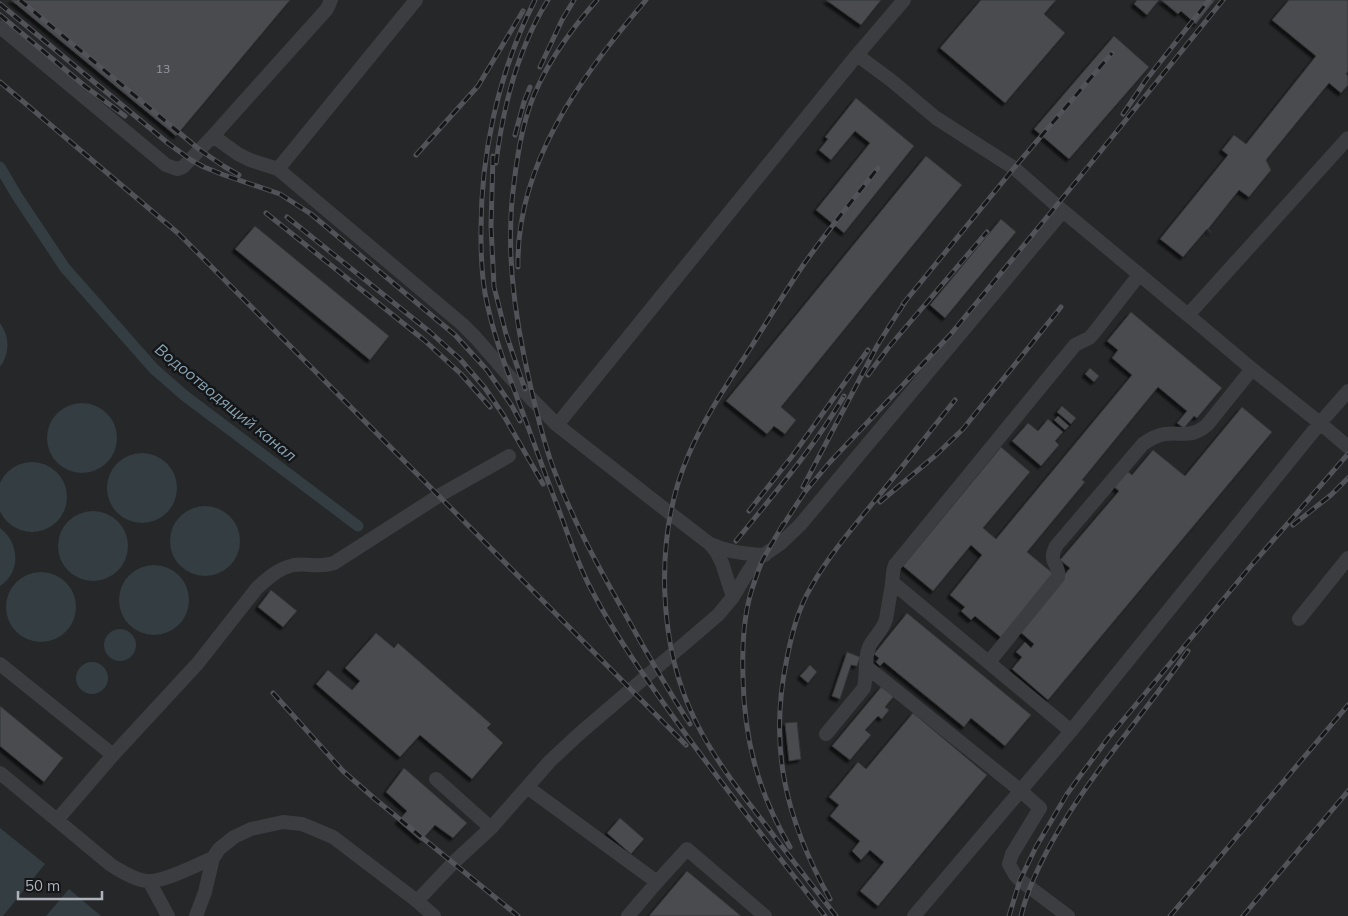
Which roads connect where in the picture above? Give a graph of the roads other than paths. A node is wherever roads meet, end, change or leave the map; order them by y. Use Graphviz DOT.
graph roads {
  1 [pos="331,0"];
  2 [pos="416,0"];
  3 [pos="904,0"];
  4 [pos="0,27"];
  5 [pos="857,55"];
  6 [pos="213,136"];
  7 [pos="1348,138"];
  8 [pos="278,169"];
  9 [pos="1063,211"];
  10 [pos="1139,275"];
  11 [pos="1188,315"];
  12 [pos="1252,369"];
  13 [pos="1348,391"];
  14 [pos="1320,423"];
  15 [pos="557,425"];
  16 [pos="1348,447"];
  17 [pos="509,456"];
  18 [pos="710,544"];
  19 [pos="765,555"];
  20 [pos="1348,558"];
  21 [pos="892,582"];
  22 [pos="733,597"];
  23 [pos="1299,619"];
  24 [pos="989,662"];
  25 [pos="0,664"];
  26 [pos="867,667"];
  27 [pos="1071,731"];
  28 [pos="826,734"];
  29 [pos="113,754"];
  30 [pos="0,773"];
  31 [pos="436,779"];
  32 [pos="527,787"];
  33 [pos="1021,791"];
  34 [pos="56,820"];
  35 [pos="491,828"];
  36 [pos="213,858"];
  37 [pos="149,881"];
  38 [pos="657,882"];
  39 [pos="417,901"];
  40 [pos="168,916"];
  41 [pos="196,916"];
  42 [pos="433,916"];
  43 [pos="628,916"];
  44 [pos="765,916"];
  45 [pos="914,916"];
  46 [pos="1068,916"];
  1 -- 6 [label="lane"];
  2 -- 8 [label="lane"];
  3 -- 5 [label="lane"];
  4 -- 6 [label="lane"];
  5 -- 9 [label="lane"];
  5 -- 15 [label="lane"];
  6 -- 8 [label="lane"];
  7 -- 11 [label="lane"];
  8 -- 15 [label="lane"];
  9 -- 10 [label="lane"];
  9 -- 19 [label="lane"];
  10 -- 11 [label="lane"];
  10 -- 21 [label="lane"];
  11 -- 12 [label="lane"];
  12 -- 14 [label="lane"];
  12 -- 24 [label="lane"];
  13 -- 14 [label="lane"];
  14 -- 16 [label="lane"];
  14 -- 27 [label="lane"];
  15 -- 18 [label="lane"];
  17 -- 29 [label="lane"];
  18 -- 19 [label="lane"];
  18 -- 22 [label="lane"];
  19 -- 22 [label="lane"];
  20 -- 23 [label="lane"];
  21 -- 24 [label="lane"];
  21 -- 26 [label="lane"];
  22 -- 32 [label="lane"];
  24 -- 27 [label="lane"];
  25 -- 29 [label="lane"];
  26 -- 28 [label="lane"];
  26 -- 33 [label="lane"];
  27 -- 33 [label="lane"];
  29 -- 34 [label="lane"];
  30 -- 34 [label="lane"];
  31 -- 35 [label="lane"];
  32 -- 35 [label="lane"];
  32 -- 38 [label="lane"];
  33 -- 45 [label="lane"];
  33 -- 46 [label="lane"];
  34 -- 37 [label="lane"];
  35 -- 39 [label="lane"];
  36 -- 37 [label="lane"];
  36 -- 39 [label="lane"];
  36 -- 41 [label="lane"];
  37 -- 40 [label="lane"];
  38 -- 43 [label="lane"];
  38 -- 44 [label="lane"];
  39 -- 42 [label="lane"];
}
